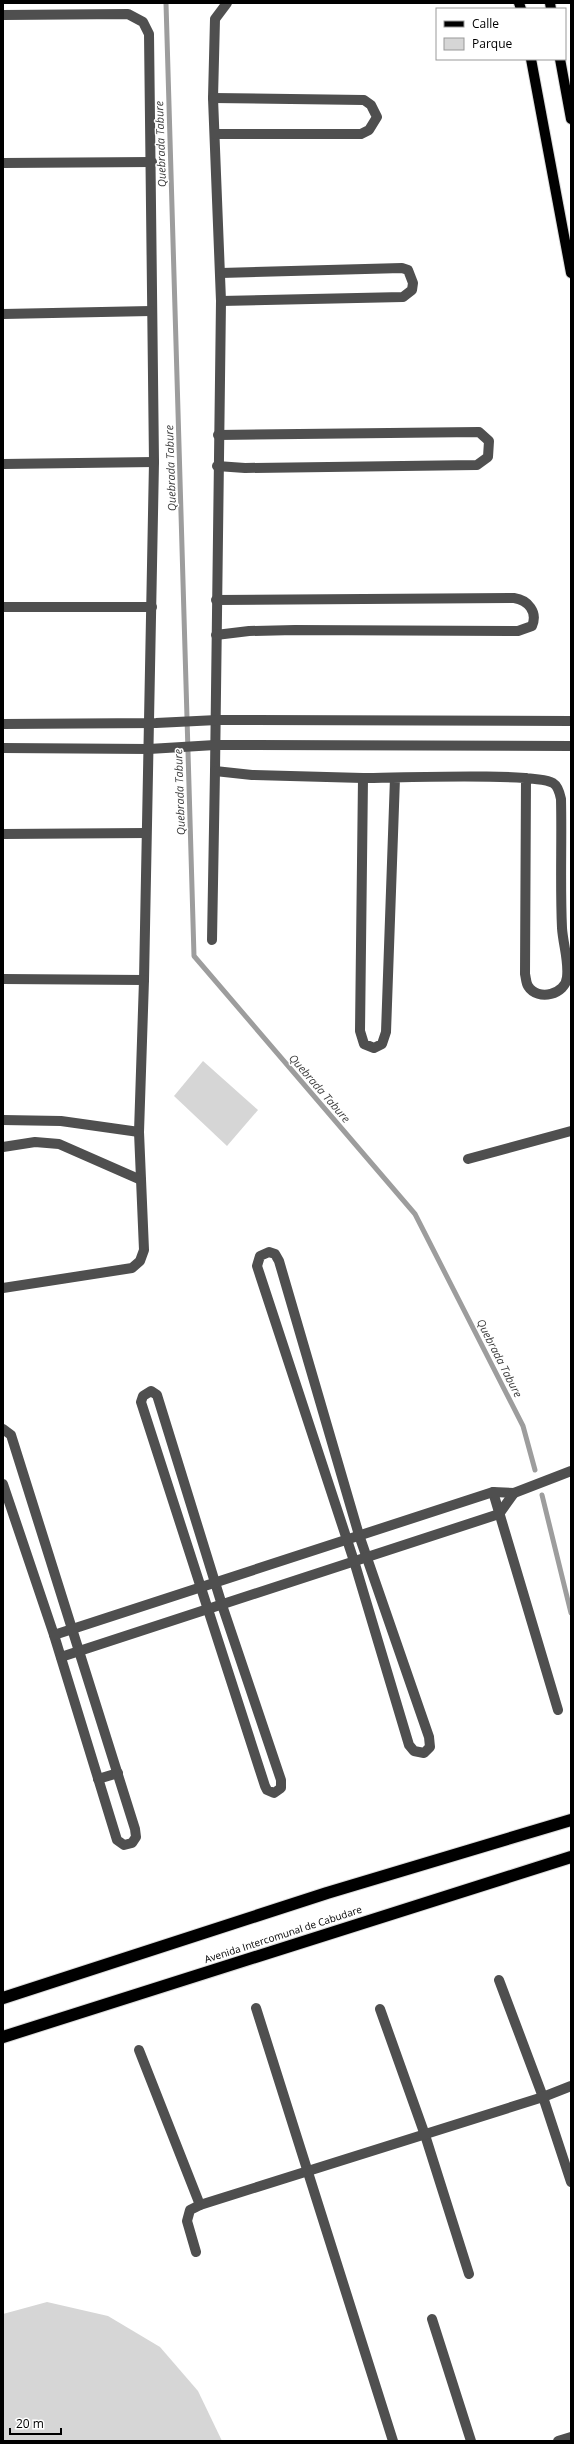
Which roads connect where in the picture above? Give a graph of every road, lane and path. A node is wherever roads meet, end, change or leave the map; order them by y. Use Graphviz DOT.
graph roads {
  1 [pos="227,3"];
  2 [pos="3,15"];
  3 [pos="531,60"];
  4 [pos="560,60"];
  5 [pos="213,98"];
  6 [pos="571,119"];
  7 [pos="215,134"];
  8 [pos="152,162"];
  9 [pos="3,163"];
  10 [pos="221,273"];
  11 [pos="571,273"];
  12 [pos="221,301"];
  13 [pos="151,311"];
  14 [pos="3,314"];
  15 [pos="218,435"];
  16 [pos="154,462"];
  17 [pos="3,464"];
  18 [pos="217,466"];
  19 [pos="216,600"];
  20 [pos="3,607"];
  21 [pos="152,607"];
  22 [pos="216,635"];
  23 [pos="217,720"];
  24 [pos="571,721"];
  25 [pos="153,723"];
  26 [pos="3,724"];
  27 [pos="215,745"];
  28 [pos="571,746"];
  29 [pos="3,748"];
  30 [pos="152,749"];
  31 [pos="215,771"];
  32 [pos="363,778"];
  33 [pos="395,778"];
  34 [pos="526,778"];
  35 [pos="146,833"];
  36 [pos="3,834"];
  37 [pos="212,940"];
  38 [pos="3,979"];
  39 [pos="144,980"];
  40 [pos="3,1120"];
  41 [pos="571,1131"];
  42 [pos="139,1132"];
  43 [pos="3,1147"];
  44 [pos="468,1159"];
  45 [pos="141,1180"];
  46 [pos="3,1288"];
  47 [pos="3,1429"];
  48 [pos="571,1471"];
  49 [pos="3,1484"];
  50 [pos="492,1492"];
  51 [pos="514,1493"];
  52 [pos="499,1514"];
  53 [pos="359,1535"];
  54 [pos="347,1540"];
  55 [pos="366,1558"];
  56 [pos="354,1561"];
  57 [pos="215,1581"];
  58 [pos="202,1586"];
  59 [pos="222,1605"];
  60 [pos="210,1609"];
  61 [pos="71,1629"];
  62 [pos="54,1635"];
  63 [pos="78,1651"];
  64 [pos="61,1657"];
  65 [pos="558,1710"];
  66 [pos="264,1729"];
  67 [pos="249,1734"];
  68 [pos="118,1773"];
  69 [pos="98,1779"];
  70 [pos="571,1820"];
  71 [pos="571,1857"];
  72 [pos="500,1980"];
  73 [pos="3,1998"];
  74 [pos="256,2008"];
  75 [pos="380,2009"];
  76 [pos="3,2037"];
  77 [pos="138,2050"];
  78 [pos="571,2086"];
  79 [pos="543,2097"];
  80 [pos="425,2135"];
  81 [pos="307,2170"];
  82 [pos="571,2182"];
  83 [pos="200,2205"];
  84 [pos="196,2252"];
  85 [pos="469,2274"];
  86 [pos="432,2319"];
  87 [pos="571,2437"];
  88 [pos="393,2441"];
  89 [pos="471,2441"];
  90 [pos="558,2441"];
  1 -- 5 [label="street"];
  2 -- 8 [label="street"];
  3 -- 11 [label="main road"];
  4 -- 6 [label="main road"];
  5 -- 7 [label="street"];
  5 -- 7 [label="street"];
  7 -- 10 [label="street"];
  8 -- 9 [label="street"];
  8 -- 13 [label="street"];
  10 -- 12 [label="street"];
  10 -- 12 [label="street"];
  12 -- 15 [label="street"];
  13 -- 14 [label="street"];
  13 -- 16 [label="street"];
  15 -- 18 [label="street"];
  15 -- 18 [label="street"];
  16 -- 17 [label="street"];
  16 -- 21 [label="street"];
  18 -- 19 [label="street"];
  19 -- 22 [label="street"];
  19 -- 22 [label="street"];
  20 -- 21 [label="street"];
  21 -- 25 [label="street"];
  22 -- 23 [label="street"];
  23 -- 24 [label="street"];
  23 -- 25 [label="street"];
  23 -- 27 [label="street"];
  25 -- 26 [label="street"];
  25 -- 30 [label="street"];
  27 -- 28 [label="street"];
  27 -- 30 [label="street"];
  27 -- 31 [label="street"];
  29 -- 30 [label="street"];
  30 -- 35 [label="street"];
  31 -- 32 [label="street"];
  31 -- 37 [label="street"];
  32 -- 33 [label="street"];
  32 -- 33 [label="street"];
  33 -- 34 [label="street"];
  34 -- 34 [label="street"];
  35 -- 36 [label="street"];
  35 -- 39 [label="street"];
  38 -- 39 [label="street"];
  39 -- 42 [label="street"];
  40 -- 42 [label="street"];
  41 -- 44 [label="street"];
  42 -- 45 [label="street"];
  43 -- 45 [label="street"];
  45 -- 46 [label="street"];
  47 -- 61 [label="street"];
  48 -- 51 [label="street"];
  49 -- 62 [label="street"];
  50 -- 51 [label="street"];
  50 -- 52 [label="street"];
  50 -- 53 [label="street"];
  51 -- 52 [label="street"];
  52 -- 55 [label="street"];
  52 -- 65 [label="street"];
  53 -- 54 [label="street"];
  53 -- 54 [label="street"];
  53 -- 55 [label="street"];
  54 -- 56 [label="street"];
  54 -- 57 [label="street"];
  55 -- 56 [label="street"];
  55 -- 56 [label="street"];
  56 -- 59 [label="street"];
  57 -- 58 [label="street"];
  57 -- 58 [label="street"];
  57 -- 59 [label="street"];
  58 -- 60 [label="street"];
  58 -- 61 [label="street"];
  59 -- 60 [label="street"];
  59 -- 66 [label="street"];
  60 -- 63 [label="street"];
  60 -- 67 [label="street"];
  61 -- 62 [label="street"];
  61 -- 63 [label="street"];
  62 -- 64 [label="street"];
  63 -- 64 [label="street"];
  63 -- 68 [label="street"];
  64 -- 69 [label="street"];
  66 -- 67 [label="street"];
  66 -- 67 [label="street"];
  68 -- 69 [label="street"];
  68 -- 69 [label="street"];
  70 -- 73 [label="highway"];
  71 -- 76 [label="highway, Avenida Intercomunal de Cabudare"];
  72 -- 79 [label="street"];
  74 -- 81 [label="street"];
  75 -- 80 [label="street"];
  77 -- 83 [label="street"];
  78 -- 79 [label="street"];
  79 -- 80 [label="street"];
  79 -- 82 [label="street"];
  80 -- 81 [label="street"];
  80 -- 85 [label="street"];
  81 -- 83 [label="street"];
  81 -- 88 [label="street"];
  83 -- 84 [label="street"];
  86 -- 89 [label="street"];
  87 -- 90 [label="street"];
}
